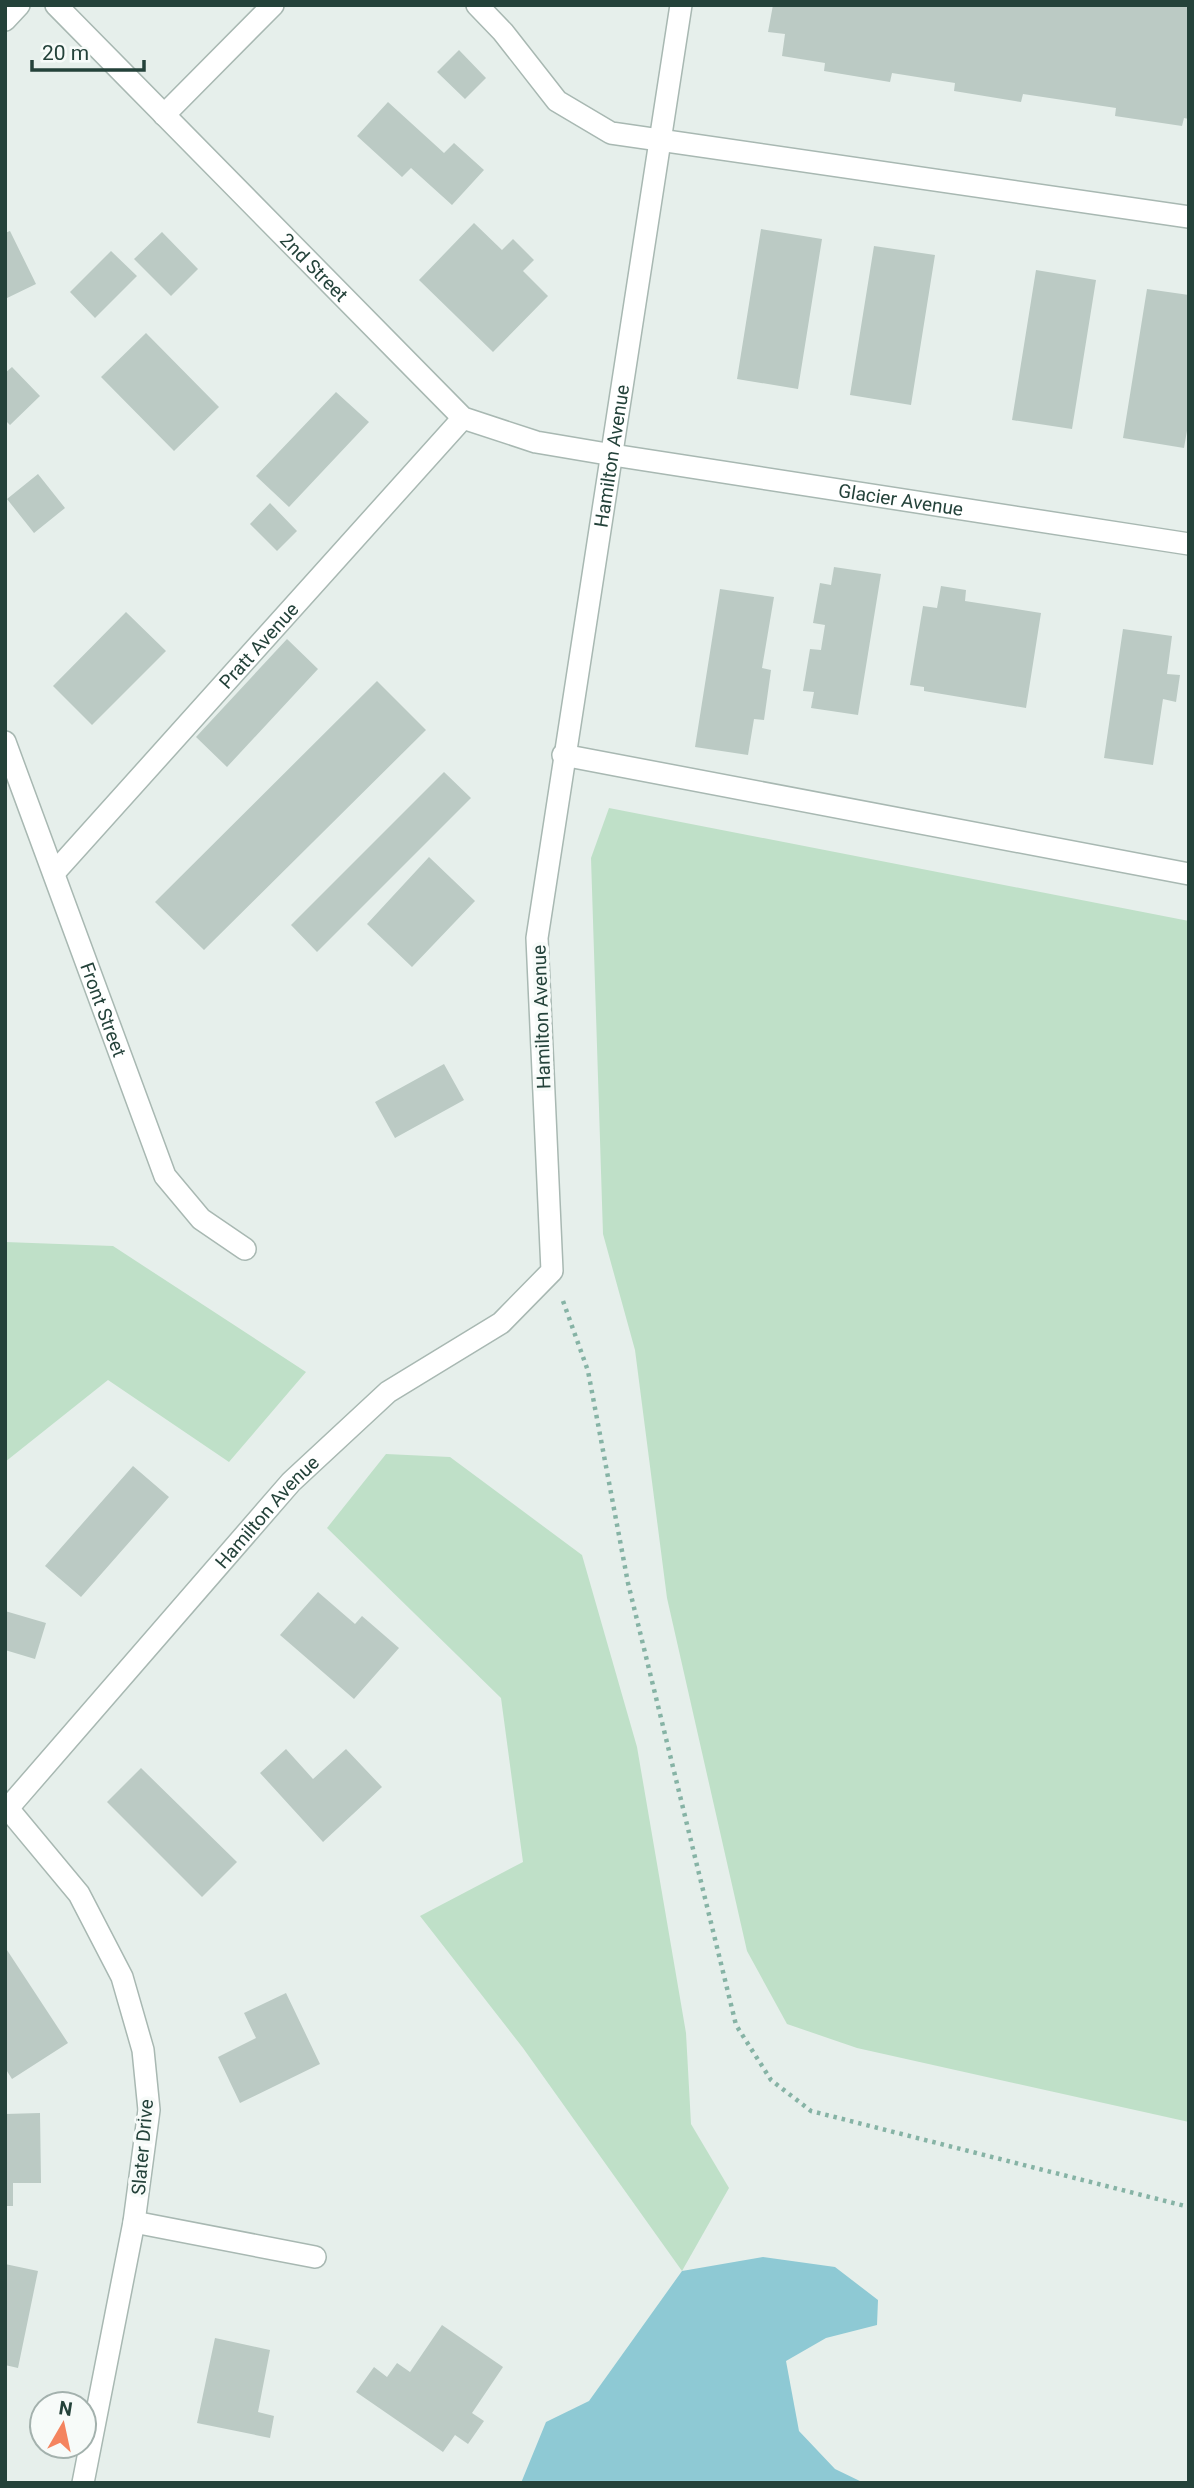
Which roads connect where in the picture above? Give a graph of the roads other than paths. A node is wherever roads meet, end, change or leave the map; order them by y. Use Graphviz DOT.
graph roads {
  1 [pos="19,5"];
  2 [pos="56,5"];
  3 [pos="273,5"];
  4 [pos="477,5"];
  5 [pos="681,5"];
  6 [pos="5,20"];
  7 [pos="164,115"];
  8 [pos="662,139"];
  9 [pos="1189,217"];
  10 [pos="463,418"];
  11 [pos="613,455"];
  12 [pos="1189,544"];
  13 [pos="5,742"];
  14 [pos="563,755"];
  15 [pos="54,873"];
  16 [pos="1189,874"];
  17 [pos="245,1249"];
  18 [pos="7,1806"];
  19 [pos="134,2222"];
  20 [pos="315,2257"];
  21 [pos="83,2483"];
  1 -- 6 [label="street"];
  2 -- 7 [label="street, 2nd Street"];
  3 -- 7 [label="street"];
  4 -- 8 [label="street"];
  5 -- 8 [label="street, Hamilton Avenue"];
  7 -- 10 [label="street, 2nd Street"];
  8 -- 9 [label="street"];
  8 -- 11 [label="street, Hamilton Avenue"];
  10 -- 11 [label="street, 2nd Street"];
  10 -- 15 [label="street, Pratt Avenue"];
  11 -- 12 [label="street, Glacier Avenue"];
  11 -- 14 [label="street, Hamilton Avenue"];
  13 -- 15 [label="street, Front Street"];
  14 -- 16 [label="street"];
  14 -- 18 [label="street, Hamilton Avenue"];
  15 -- 17 [label="street, Front Street"];
  18 -- 19 [label="street, Slater Drive"];
  19 -- 20 [label="street"];
  19 -- 21 [label="street, Slater Drive"];
}
